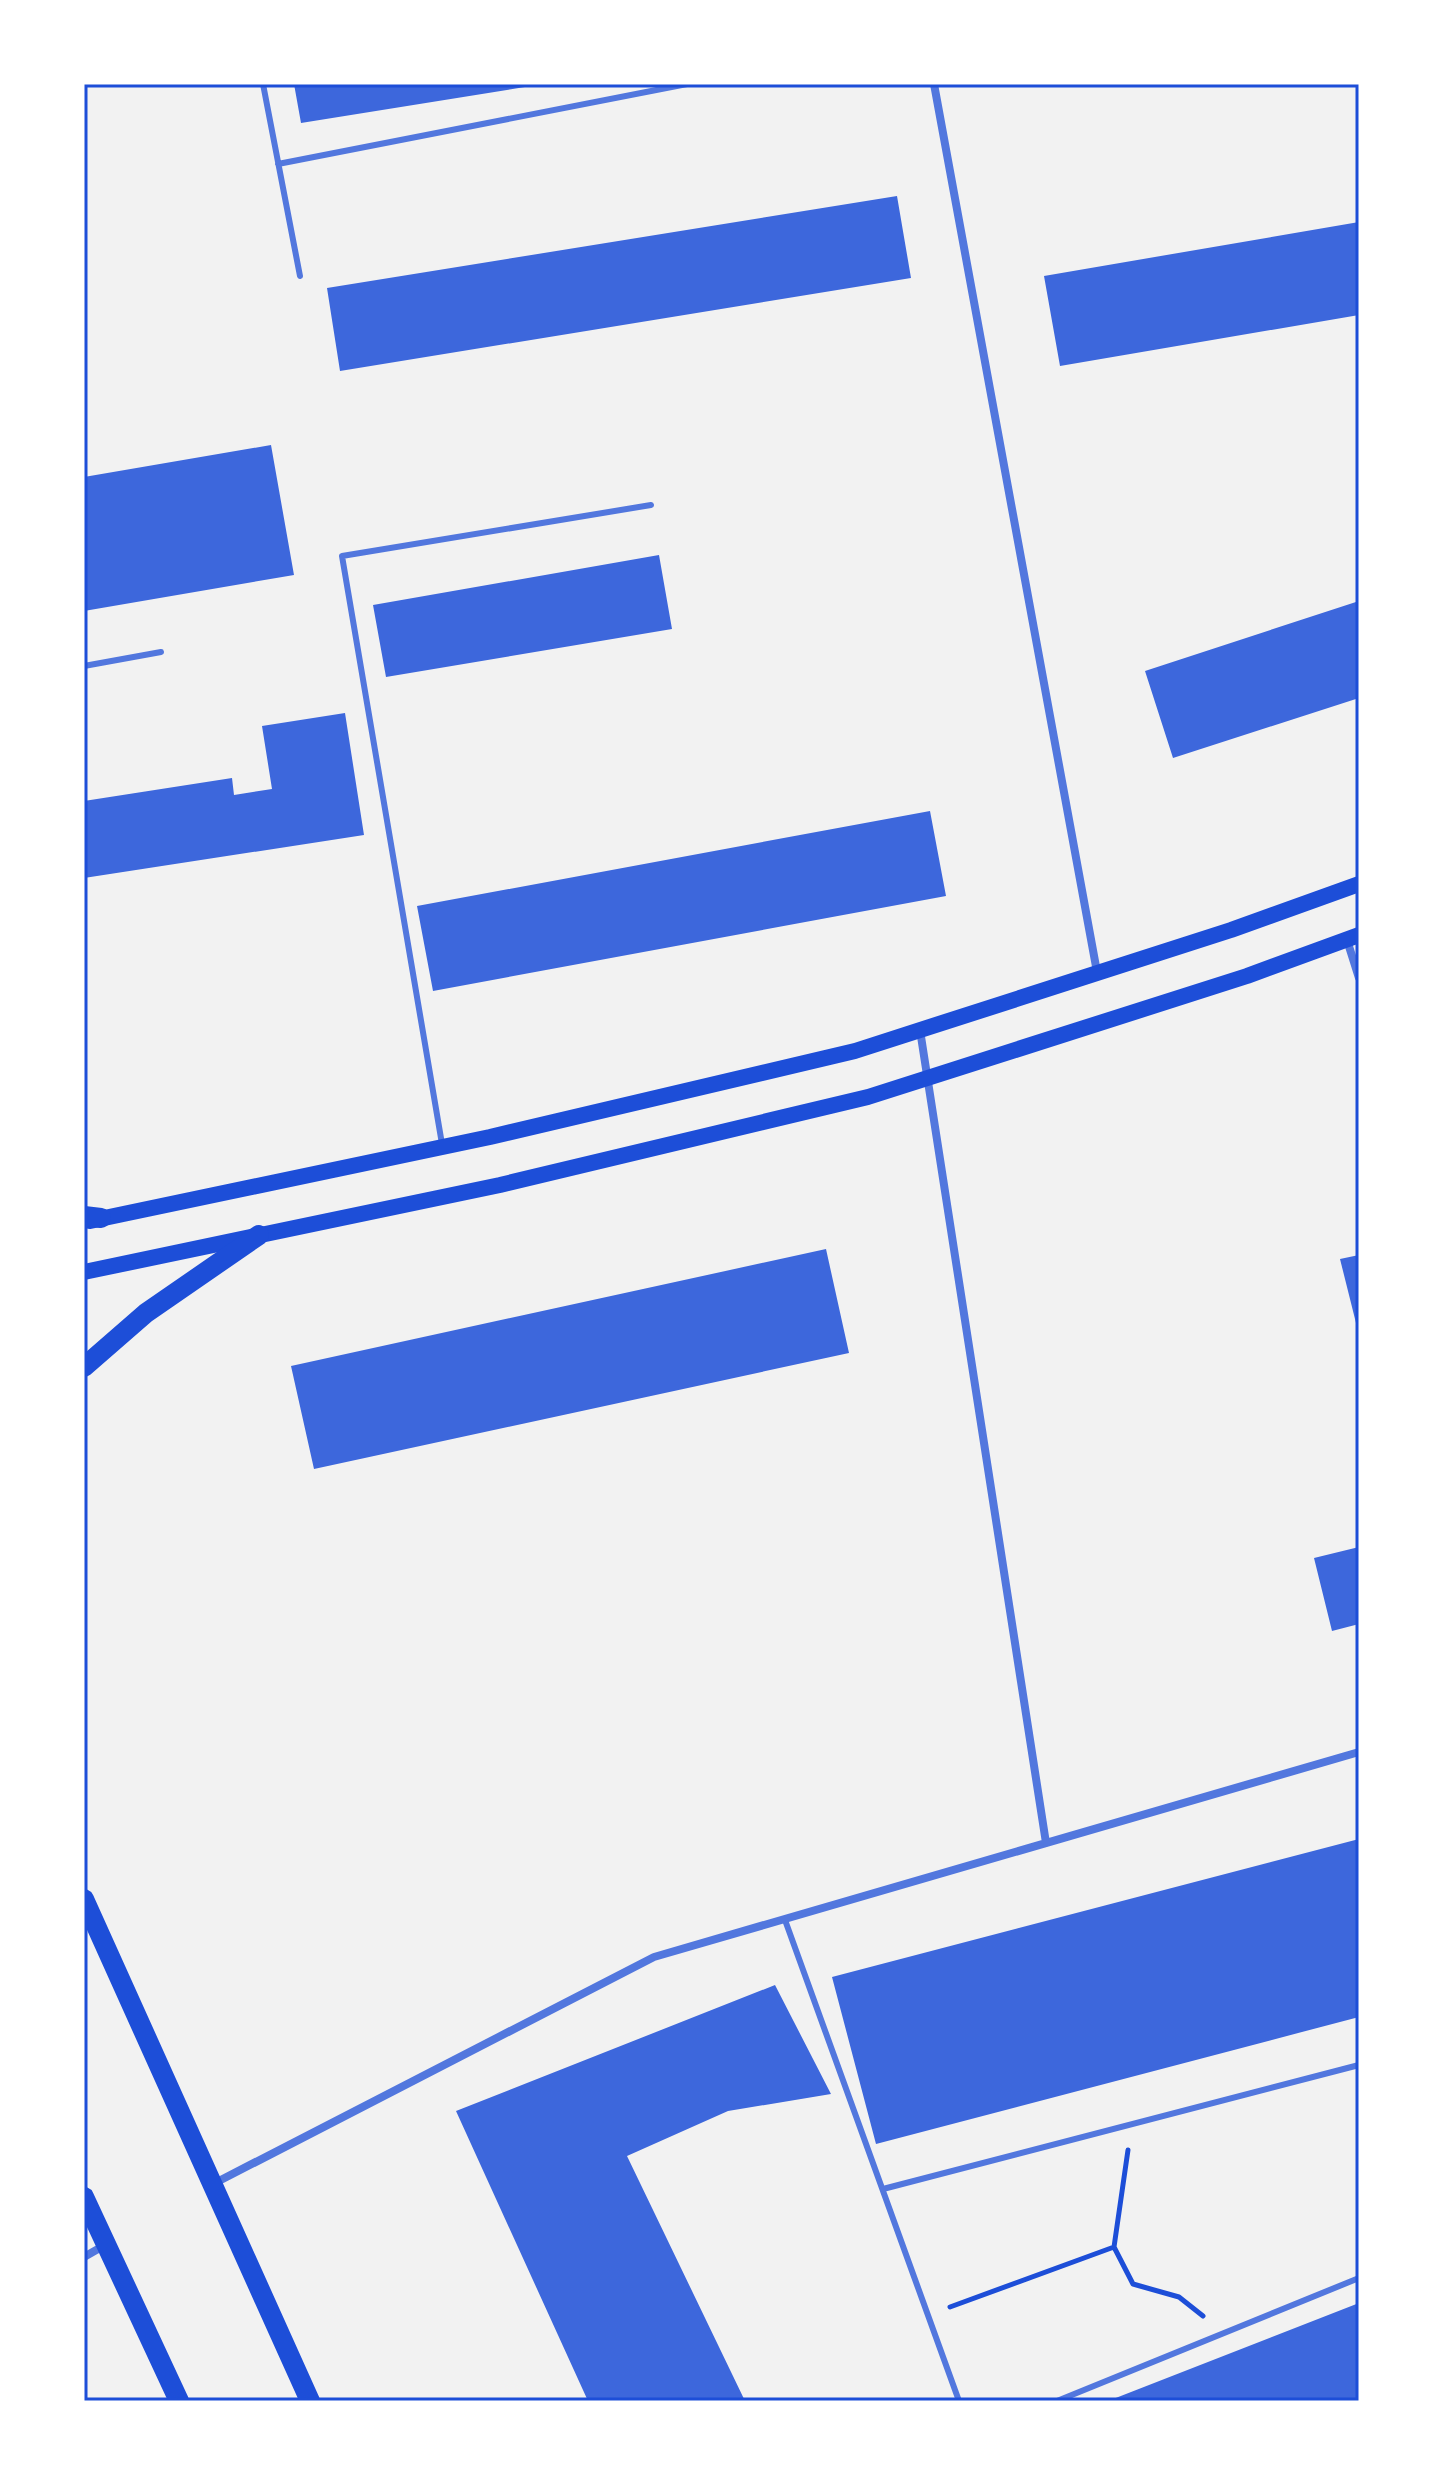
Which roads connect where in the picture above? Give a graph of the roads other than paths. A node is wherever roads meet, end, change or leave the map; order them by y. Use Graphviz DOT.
graph roads {
  1 [pos="263,84"];
  2 [pos="687,84"];
  3 [pos="934,84"];
  4 [pos="278,164"];
  5 [pos="300,276"];
  6 [pos="651,505"];
  7 [pos="161,652"];
  8 [pos="84,666"];
  9 [pos="1359,884"];
  10 [pos="1353,938"];
  11 [pos="1097,973"];
  12 [pos="1359,978"];
  13 [pos="920,1030"];
  14 [pos="927,1078"];
  15 [pos="443,1147"];
  16 [pos="90,1219"];
  17 [pos="259,1235"];
  18 [pos="84,1272"];
  19 [pos="84,1367"];
  20 [pos="1359,1752"];
  21 [pos="1046,1843"];
  22 [pos="84,1899"];
  23 [pos="785,1920"];
  24 [pos="1359,2065"];
  25 [pos="213,2184"];
  26 [pos="883,2189"];
  27 [pos="84,2197"];
  28 [pos="106,2245"];
  29 [pos="84,2257"];
  30 [pos="1359,2278"];
  31 [pos="179,2401"];
  32 [pos="310,2401"];
  33 [pos="959,2401"];
  34 [pos="1057,2401"];
  1 -- 4 [label="lane"];
  2 -- 4 [label="lane"];
  3 -- 11 [label="street"];
  4 -- 5 [label="lane"];
  6 -- 15 [label="lane"];
  7 -- 8 [label="lane"];
  9 -- 11 [label="main road"];
  10 -- 12 [label="street"];
  10 -- 14 [label="main road"];
  11 -- 13 [label="main road"];
  13 -- 14 [label="street"];
  13 -- 15 [label="main road"];
  14 -- 17 [label="main road"];
  14 -- 21 [label="street"];
  15 -- 16 [label="main road"];
  17 -- 18 [label="main road"];
  17 -- 19 [label="main road"];
  20 -- 21 [label="street"];
  21 -- 23 [label="street"];
  22 -- 25 [label="main road"];
  23 -- 25 [label="street"];
  23 -- 26 [label="lane"];
  24 -- 26 [label="lane"];
  25 -- 32 [label="main road"];
  26 -- 33 [label="lane"];
  27 -- 28 [label="main road"];
  28 -- 29 [label="street"];
  28 -- 31 [label="main road"];
  30 -- 34 [label="lane"];
}
